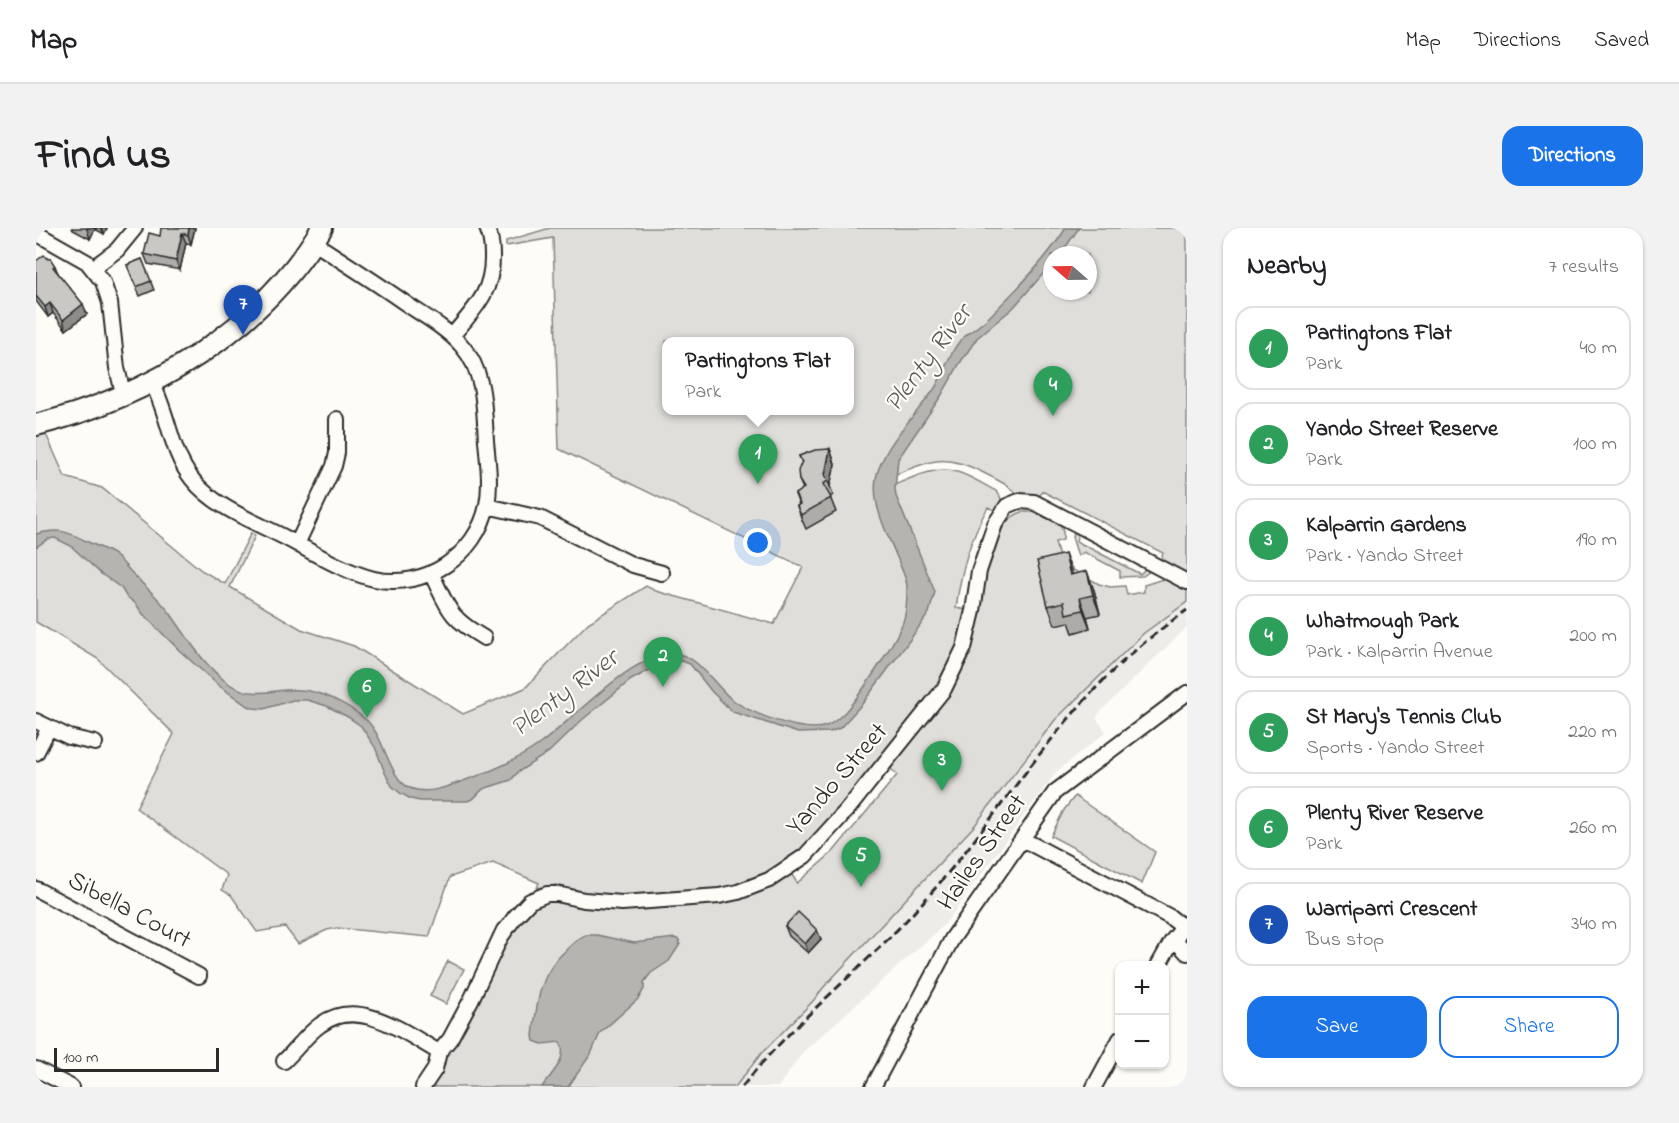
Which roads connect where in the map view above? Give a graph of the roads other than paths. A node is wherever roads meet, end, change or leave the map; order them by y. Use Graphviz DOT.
graph roads {
  1 [pos="135,228"];
  2 [pos="487,228"];
  3 [pos="36,233"];
  4 [pos="317,235"];
  5 [pos="94,267"];
  6 [pos="452,336"];
  7 [pos="152,383"];
  8 [pos="124,397"];
  9 [pos="337,419"];
  10 [pos="36,425"];
  11 [pos="487,506"];
  12 [pos="297,544"];
  13 [pos="431,573"];
  14 [pos="662,573"];
  15 [pos="1187,582"];
  16 [pos="484,638"];
  17 [pos="1187,693"];
  18 [pos="36,721"];
  19 [pos="49,728"];
  20 [pos="95,743"];
  21 [pos="36,753"];
  22 [pos="1022,839"];
  23 [pos="36,889"];
  24 [pos="1181,930"];
  25 [pos="1187,953"];
  26 [pos="1161,961"];
  27 [pos="199,976"];
  28 [pos="1115,1047"];
  29 [pos="436,1050"];
  30 [pos="284,1061"];
  31 [pos="36,1069"];
  32 [pos="63,1085"];
  33 [pos="422,1087"];
  34 [pos="873,1087"];
  35 [pos="1094,1087"];
  1 -- 5 [label="street"];
  2 -- 6 [label="street"];
  3 -- 5 [label="street"];
  4 -- 6 [label="street"];
  4 -- 7 [label="street"];
  5 -- 8 [label="street"];
  6 -- 11 [label="street"];
  7 -- 8 [label="street"];
  7 -- 12 [label="street"];
  8 -- 10 [label="street"];
  9 -- 12 [label="street"];
  11 -- 13 [label="street"];
  11 -- 14 [label="street"];
  12 -- 13 [label="street"];
  13 -- 16 [label="street"];
  15 -- 29 [label="street, Yando Street"];
  17 -- 22 [label="street, Hailes Street"];
  18 -- 19 [label="street"];
  19 -- 20 [label="street"];
  19 -- 21 [label="street"];
  22 -- 24 [label="street"];
  22 -- 34 [label="street, Hailes Street"];
  23 -- 27 [label="street, Sibella Court"];
  24 -- 25 [label="street"];
  24 -- 26 [label="street"];
  28 -- 35 [label="street"];
  29 -- 30 [label="street"];
  29 -- 33 [label="street, Yando Street"];
  31 -- 32 [label="street"];
}
